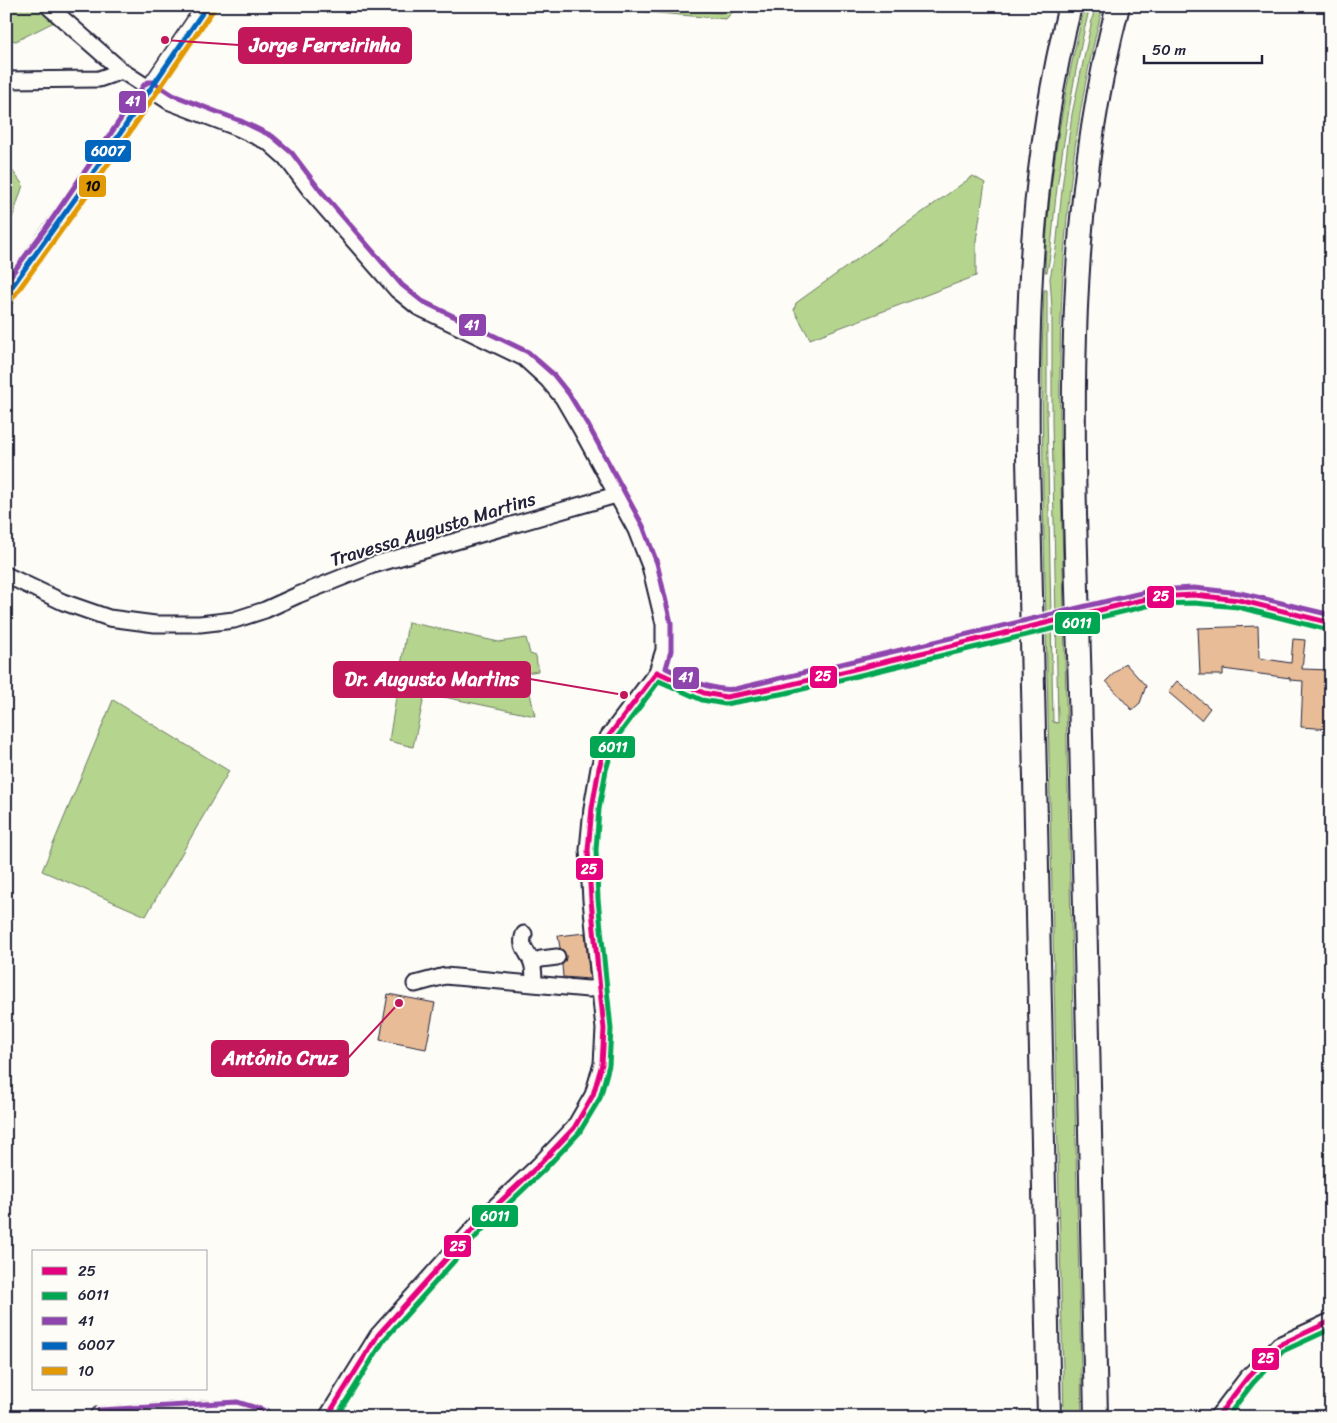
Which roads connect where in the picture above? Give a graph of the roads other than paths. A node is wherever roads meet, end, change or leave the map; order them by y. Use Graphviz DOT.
graph roads {
  1 [pos="48,6"];
  2 [pos="207,6"];
  3 [pos="1070,6"];
  4 [pos="1118,6"];
  5 [pos="122,71"];
  6 [pos="6,80"];
  7 [pos="150,89"];
  8 [pos="6,296"];
  9 [pos="616,495"];
  10 [pos="6,575"];
  11 [pos="1331,623"];
  12 [pos="656,672"];
  13 [pos="524,934"];
  14 [pos="557,957"];
  15 [pos="532,963"];
  16 [pos="534,983"];
  17 [pos="414,984"];
  18 [pos="600,988"];
  19 [pos="1331,1320"];
  20 [pos="99,1417"];
  21 [pos="261,1417"];
  22 [pos="327,1417"];
  23 [pos="1049,1417"];
  24 [pos="1096,1417"];
  25 [pos="1218,1417"];
  1 -- 5 [label="street"];
  2 -- 7 [label="main road"];
  3 -- 23 [label="highway"];
  4 -- 24 [label="highway"];
  5 -- 6 [label="street"];
  5 -- 7 [label="street"];
  7 -- 8 [label="main road"];
  7 -- 9 [label="street"];
  9 -- 10 [label="street, Travessa Augusto Martins"];
  9 -- 12 [label="street"];
  11 -- 12 [label="street, bridge"];
  12 -- 18 [label="street"];
  13 -- 15 [label="street"];
  14 -- 15 [label="street"];
  15 -- 16 [label="street"];
  16 -- 17 [label="street"];
  16 -- 18 [label="street"];
  18 -- 22 [label="street"];
  19 -- 25 [label="street"];
  20 -- 21 [label="main road"];
}
